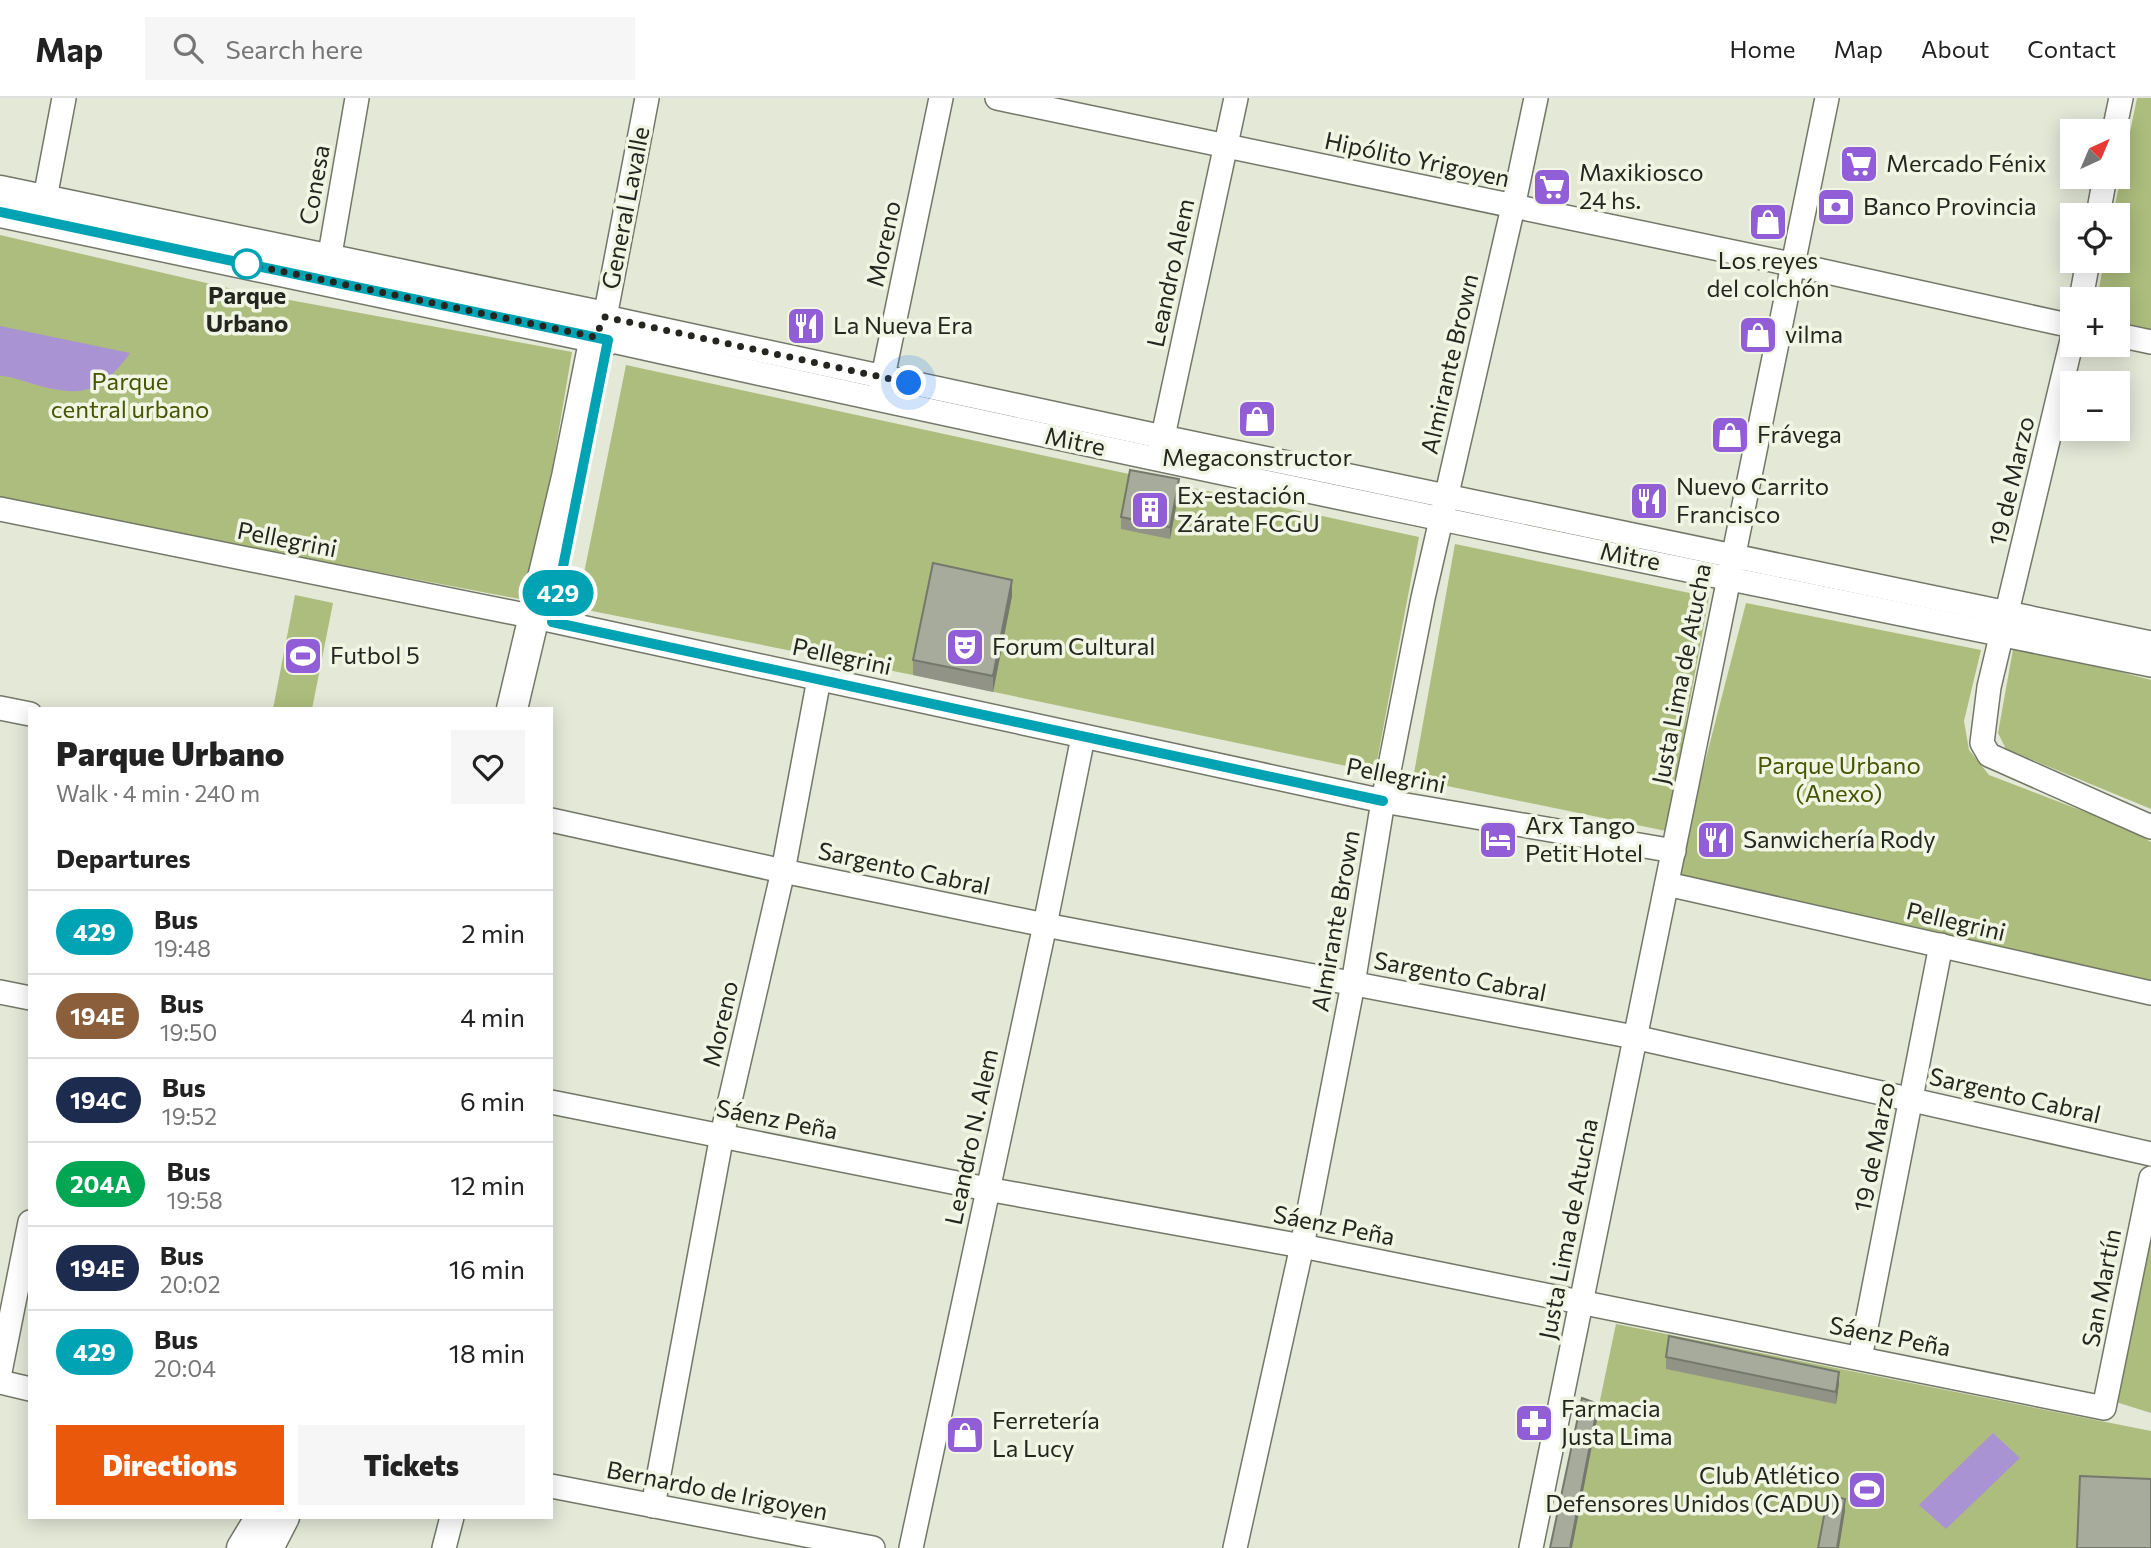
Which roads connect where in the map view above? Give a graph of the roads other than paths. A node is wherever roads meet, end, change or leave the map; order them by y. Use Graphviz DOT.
graph roads {
  1 [pos="64,98"];
  2 [pos="357,98"];
  3 [pos="647,98"];
  4 [pos="941,98"];
  5 [pos="997,98"];
  6 [pos="1236,98"];
  7 [pos="1535,98"];
  8 [pos="1827,98"];
  9 [pos="2121,98"];
  10 [pos="2117,119"];
  11 [pos="1226,146"];
  12 [pos="0,191"];
  13 [pos="1513,207"];
  14 [pos="43,211"];
  15 [pos="0,212"];
  16 [pos="1791,264"];
  17 [pos="325,270"];
  18 [pos="2060,323"];
  19 [pos="602,331"];
  20 [pos="2130,338"];
  21 [pos="2151,342"];
  22 [pos="2068,357"];
  23 [pos="883,377"];
  24 [pos="878,401"];
  25 [pos="1163,437"];
  26 [pos="1158,460"];
  27 [pos="1446,496"];
  28 [pos="0,509"];
  29 [pos="1441,519"];
  30 [pos="1732,554"];
  31 [pos="1728,577"];
  32 [pos="544,620"];
  33 [pos="2006,623"];
  34 [pos="2151,643"];
  35 [pos="2151,664"];
  36 [pos="819,679"];
  37 [pos="513,707"];
  38 [pos="529,707"];
  39 [pos="0,708"];
  40 [pos="28,714"];
  41 [pos="1083,737"];
  42 [pos="1383,801"];
  43 [pos="553,820"];
  44 [pos="2151,827"];
  45 [pos="1674,850"];
  46 [pos="783,871"];
  47 [pos="1667,884"];
  48 [pos="1045,925"];
  49 [pos="1941,945"];
  50 [pos="1353,984"];
  51 [pos="0,992"];
  52 [pos="2151,993"];
  53 [pos="28,998"];
  54 [pos="1634,1037"];
  55 [pos="1912,1099"];
  56 [pos="553,1102"];
  57 [pos="722,1135"];
  58 [pos="2151,1154"];
  59 [pos="2151,1178"];
  60 [pos="987,1189"];
  61 [pos="28,1232"];
  62 [pos="1302,1246"];
  63 [pos="1582,1303"];
  64 [pos="1860,1358"];
  65 [pos="0,1372"];
  66 [pos="0,1382"];
  67 [pos="28,1388"];
  68 [pos="2104,1408"];
  69 [pos="553,1486"];
  70 [pos="653,1506"];
  71 [pos="260,1519"];
  72 [pos="283,1519"];
  73 [pos="451,1519"];
  74 [pos="242,1548"];
  75 [pos="268,1548"];
  76 [pos="444,1548"];
  77 [pos="873,1548"];
  78 [pos="911,1548"];
  79 [pos="1235,1548"];
  80 [pos="1531,1548"];
  1 -- 14 [label="street"];
  2 -- 17 [label="street, Conesa"];
  3 -- 19 [label="street, General Lavalle"];
  4 -- 23 [label="street, Moreno"];
  5 -- 11 [label="street, Hipólito Yrigoyen"];
  6 -- 11 [label="street, Leandro Alem"];
  7 -- 13 [label="street, Almirante Brown"];
  8 -- 16 [label="street, Justa Lima de Atucha"];
  9 -- 10 [label="street"];
  11 -- 13 [label="street, Hipólito Yrigoyen"];
  11 -- 25 [label="street, Leandro Alem"];
  12 -- 14 [label="main road, Mitre"];
  13 -- 16 [label="street, Hipólito Yrigoyen"];
  13 -- 27 [label="street, Almirante Brown"];
  14 -- 15 [label="main road, Mitre"];
  14 -- 17 [label="main road, Mitre"];
  16 -- 18 [label="street, Hipólito Yrigoyen"];
  16 -- 30 [label="street, Justa Lima de Atucha"];
  17 -- 19 [label="main road, Mitre"];
  19 -- 23 [label="street, Mitre"];
  19 -- 24 [label="street, Mitre"];
  19 -- 32 [label="main road, General Lavalle"];
  20 -- 21 [label="street"];
  22 -- 33 [label="street, 19 de Marzo"];
  23 -- 24 [label="street, Moreno"];
  23 -- 25 [label="street, Mitre"];
  24 -- 26 [label="street, Mitre"];
  25 -- 26 [label="street, Leandro Alem"];
  25 -- 27 [label="street, Mitre"];
  26 -- 29 [label="street, Mitre"];
  27 -- 29 [label="street, Almirante Brown"];
  27 -- 30 [label="street, Mitre"];
  28 -- 32 [label="street, Pellegrini"];
  29 -- 31 [label="street, Mitre"];
  29 -- 42 [label="street, Almirante Brown"];
  30 -- 31 [label="street, Justa Lima de Atucha"];
  30 -- 33 [label="street, Mitre"];
  31 -- 33 [label="street, Mitre"];
  31 -- 45 [label="street, Justa Lima de Atucha"];
  32 -- 36 [label="street, Pellegrini"];
  32 -- 37 [label="main road, General Lavalle"];
  32 -- 38 [label="main road, General Lavalle"];
  33 -- 34 [label="street, Mitre"];
  33 -- 35 [label="street, Mitre"];
  33 -- 44 [label="street, 19 de Marzo"];
  36 -- 41 [label="street, Pellegrini"];
  36 -- 46 [label="street, Moreno"];
  39 -- 40 [label="street"];
  41 -- 42 [label="street, Pellegrini"];
  41 -- 48 [label="street, Leandro N. Alem"];
  42 -- 45 [label="street, Pellegrini"];
  42 -- 50 [label="street, Almirante Brown"];
  43 -- 46 [label="street, Sargento Cabral"];
  45 -- 47 [label="street, Justa Lima de Atucha"];
  46 -- 48 [label="street, Sargento Cabral"];
  46 -- 57 [label="street, Moreno"];
  47 -- 49 [label="street, Pellegrini"];
  47 -- 54 [label="street, Justa Lima de Atucha"];
  48 -- 50 [label="street, Sargento Cabral"];
  48 -- 60 [label="street, Leandro N. Alem"];
  49 -- 52 [label="street, Pellegrini"];
  49 -- 55 [label="street, 19 de Marzo"];
  50 -- 54 [label="street, Sargento Cabral"];
  50 -- 62 [label="street, Almirante Brown"];
  51 -- 53 [label="street"];
  54 -- 55 [label="street, Sargento Cabral"];
  54 -- 63 [label="street, Justa Lima de Atucha"];
  55 -- 58 [label="street, Sargento Cabral"];
  55 -- 64 [label="street, 19 de Marzo"];
  56 -- 57 [label="street, Sáenz Peña"];
  57 -- 60 [label="street, Sáenz Peña"];
  57 -- 70 [label="street, Moreno"];
  59 -- 68 [label="street, San Martín"];
  60 -- 62 [label="street, Sáenz Peña"];
  60 -- 78 [label="street, Leandro N. Alem"];
  61 -- 65 [label="street"];
  62 -- 63 [label="street, Sáenz Peña"];
  62 -- 79 [label="street, Almirante Brown"];
  63 -- 64 [label="street, Sáenz Peña"];
  63 -- 80 [label="street, Justa Lima de Atucha"];
  64 -- 68 [label="street, Sáenz Peña"];
  66 -- 67 [label="street"];
  69 -- 70 [label="street, Bernardo de Irigoyen"];
  70 -- 77 [label="street, Bernardo de Irigoyen"];
  71 -- 74 [label="main road"];
  72 -- 75 [label="main road"];
  73 -- 76 [label="street"];
}
